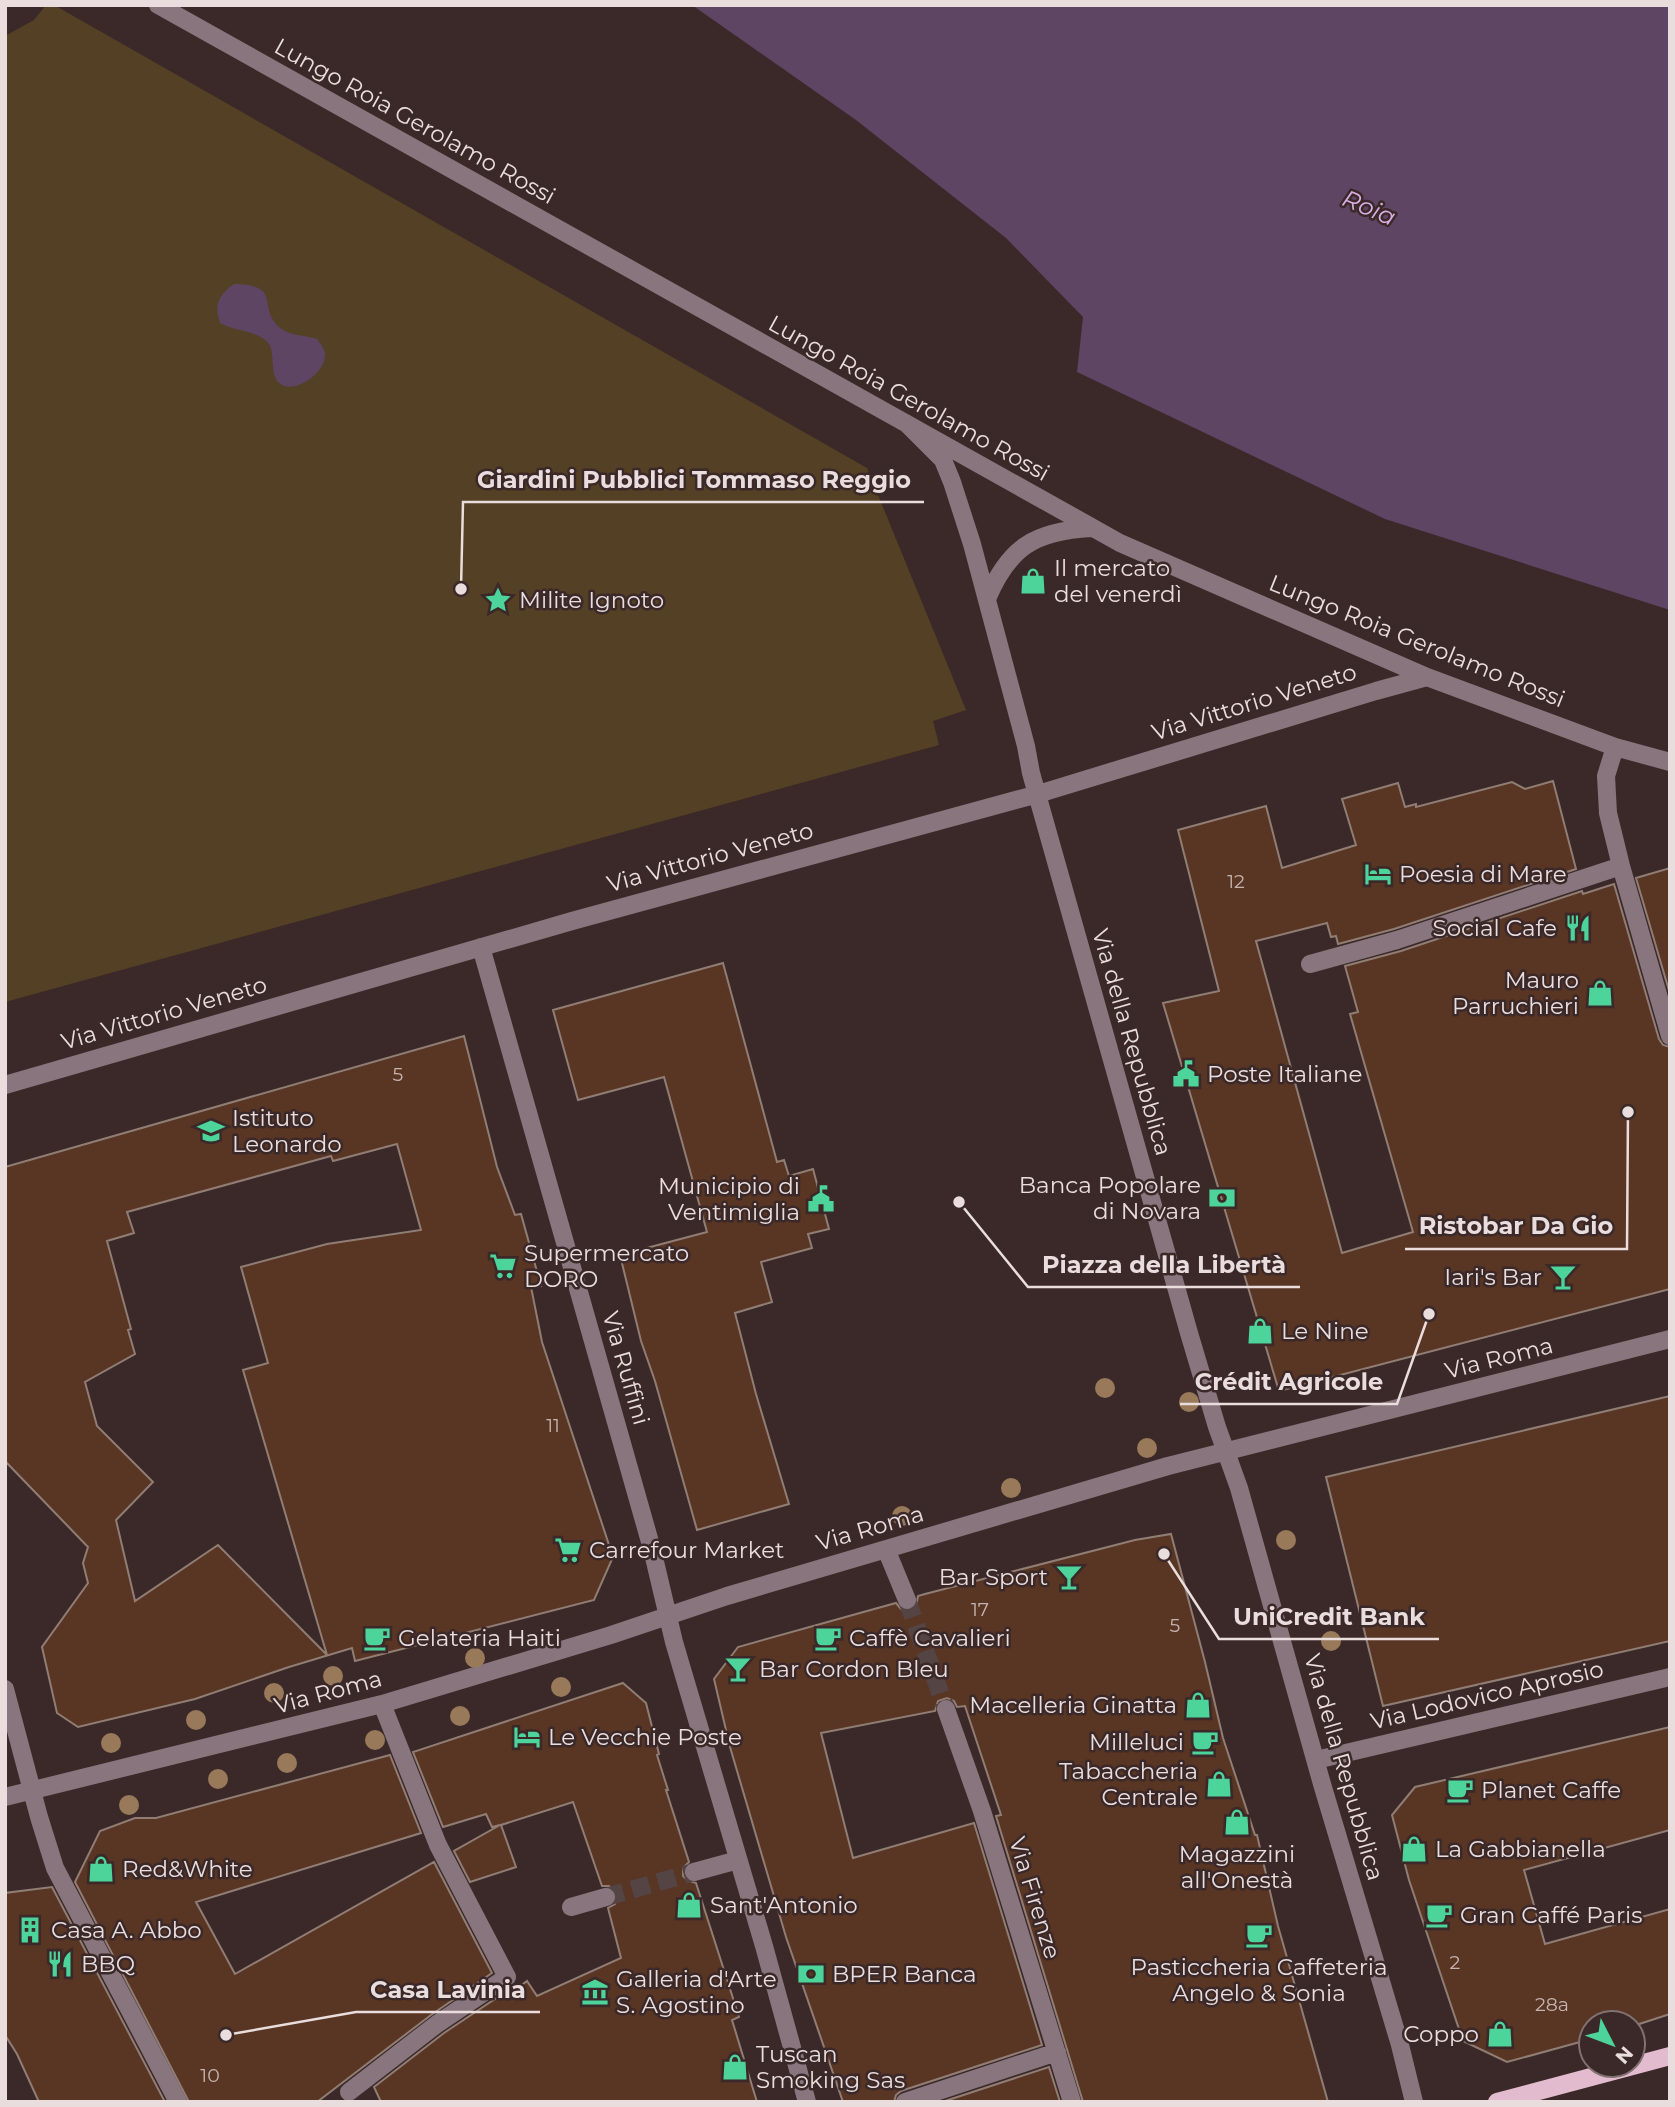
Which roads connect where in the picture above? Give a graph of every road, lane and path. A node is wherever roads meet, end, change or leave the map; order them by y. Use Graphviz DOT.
graph roads {
  1 [pos="158,5"];
  2 [pos="906,423"];
  3 [pos="1091,528"];
  4 [pos="986,599"];
  5 [pos="1427,677"];
  6 [pos="1615,747"];
  7 [pos="1670,762"];
  8 [pos="1038,794"];
  9 [pos="1621,866"];
  10 [pos="481,947"];
  11 [pos="1310,964"];
  12 [pos="1670,1036"];
  13 [pos="5,1085"];
  14 [pos="1670,1339"];
  15 [pos="1226,1452"];
  16 [pos="886,1549"];
  17 [pos="907,1600"];
  18 [pos="667,1615"];
  19 [pos="1670,1676"];
  20 [pos="5,1689"];
  21 [pos="382,1704"];
  22 [pos="946,1709"];
  23 [pos="1316,1760"];
  24 [pos="32,1790"];
  25 [pos="5,1797"];
  26 [pos="738,1860"];
  27 [pos="694,1872"];
  28 [pos="606,1897"];
  29 [pos="571,1907"];
  30 [pos="1057,2052"];
  31 [pos="1670,2056"];
  32 [pos="347,2098"];
  33 [pos="177,2102"];
  34 [pos="807,2102"];
  35 [pos="905,2102"];
  36 [pos="1072,2102"];
  37 [pos="1414,2102"];
  38 [pos="1497,2102"];
  1 -- 2 [label="street, Lungo Roia Gerolamo Rossi"];
  2 -- 3 [label="street, Lungo Roia Gerolamo Rossi"];
  2 -- 4 [label="street, Via della Repubblica"];
  3 -- 4 [label="street"];
  3 -- 5 [label="street, Lungo Roia Gerolamo Rossi"];
  4 -- 8 [label="street, Via della Repubblica"];
  5 -- 6 [label="street, Lungo Roia Gerolamo Rossi"];
  5 -- 8 [label="street, Via Vittorio Veneto"];
  6 -- 7 [label="street, Lungo Roia Gerolamo Rossi"];
  6 -- 9 [label="street"];
  8 -- 10 [label="street, Via Vittorio Veneto"];
  8 -- 15 [label="street, Via della Repubblica"];
  9 -- 11 [label="street"];
  9 -- 12 [label="street"];
  10 -- 13 [label="street, Via Vittorio Veneto"];
  10 -- 18 [label="street, Via Ruffini"];
  14 -- 15 [label="street, Via Roma"];
  15 -- 16 [label="street, Via Roma"];
  15 -- 23 [label="street, Via della Repubblica"];
  16 -- 17 [label="street"];
  16 -- 18 [label="street, Via Roma"];
  18 -- 21 [label="street, Via Roma"];
  18 -- 26 [label="street, Via Ruffini"];
  19 -- 23 [label="street, Via Lodovico Aprosio"];
  20 -- 24 [label="street"];
  21 -- 24 [label="street, Via Roma"];
  21 -- 32 [label="street"];
  22 -- 30 [label="street, Via Firenze"];
  23 -- 37 [label="street, Via della Repubblica"];
  24 -- 25 [label="street, Via Roma"];
  24 -- 33 [label="street"];
  26 -- 27 [label="street"];
  26 -- 34 [label="street, Via Ruffini"];
  28 -- 29 [label="street"];
  30 -- 35 [label="street"];
  30 -- 36 [label="street, Via Firenze"];
  31 -- 38 [label="main road"];
}
